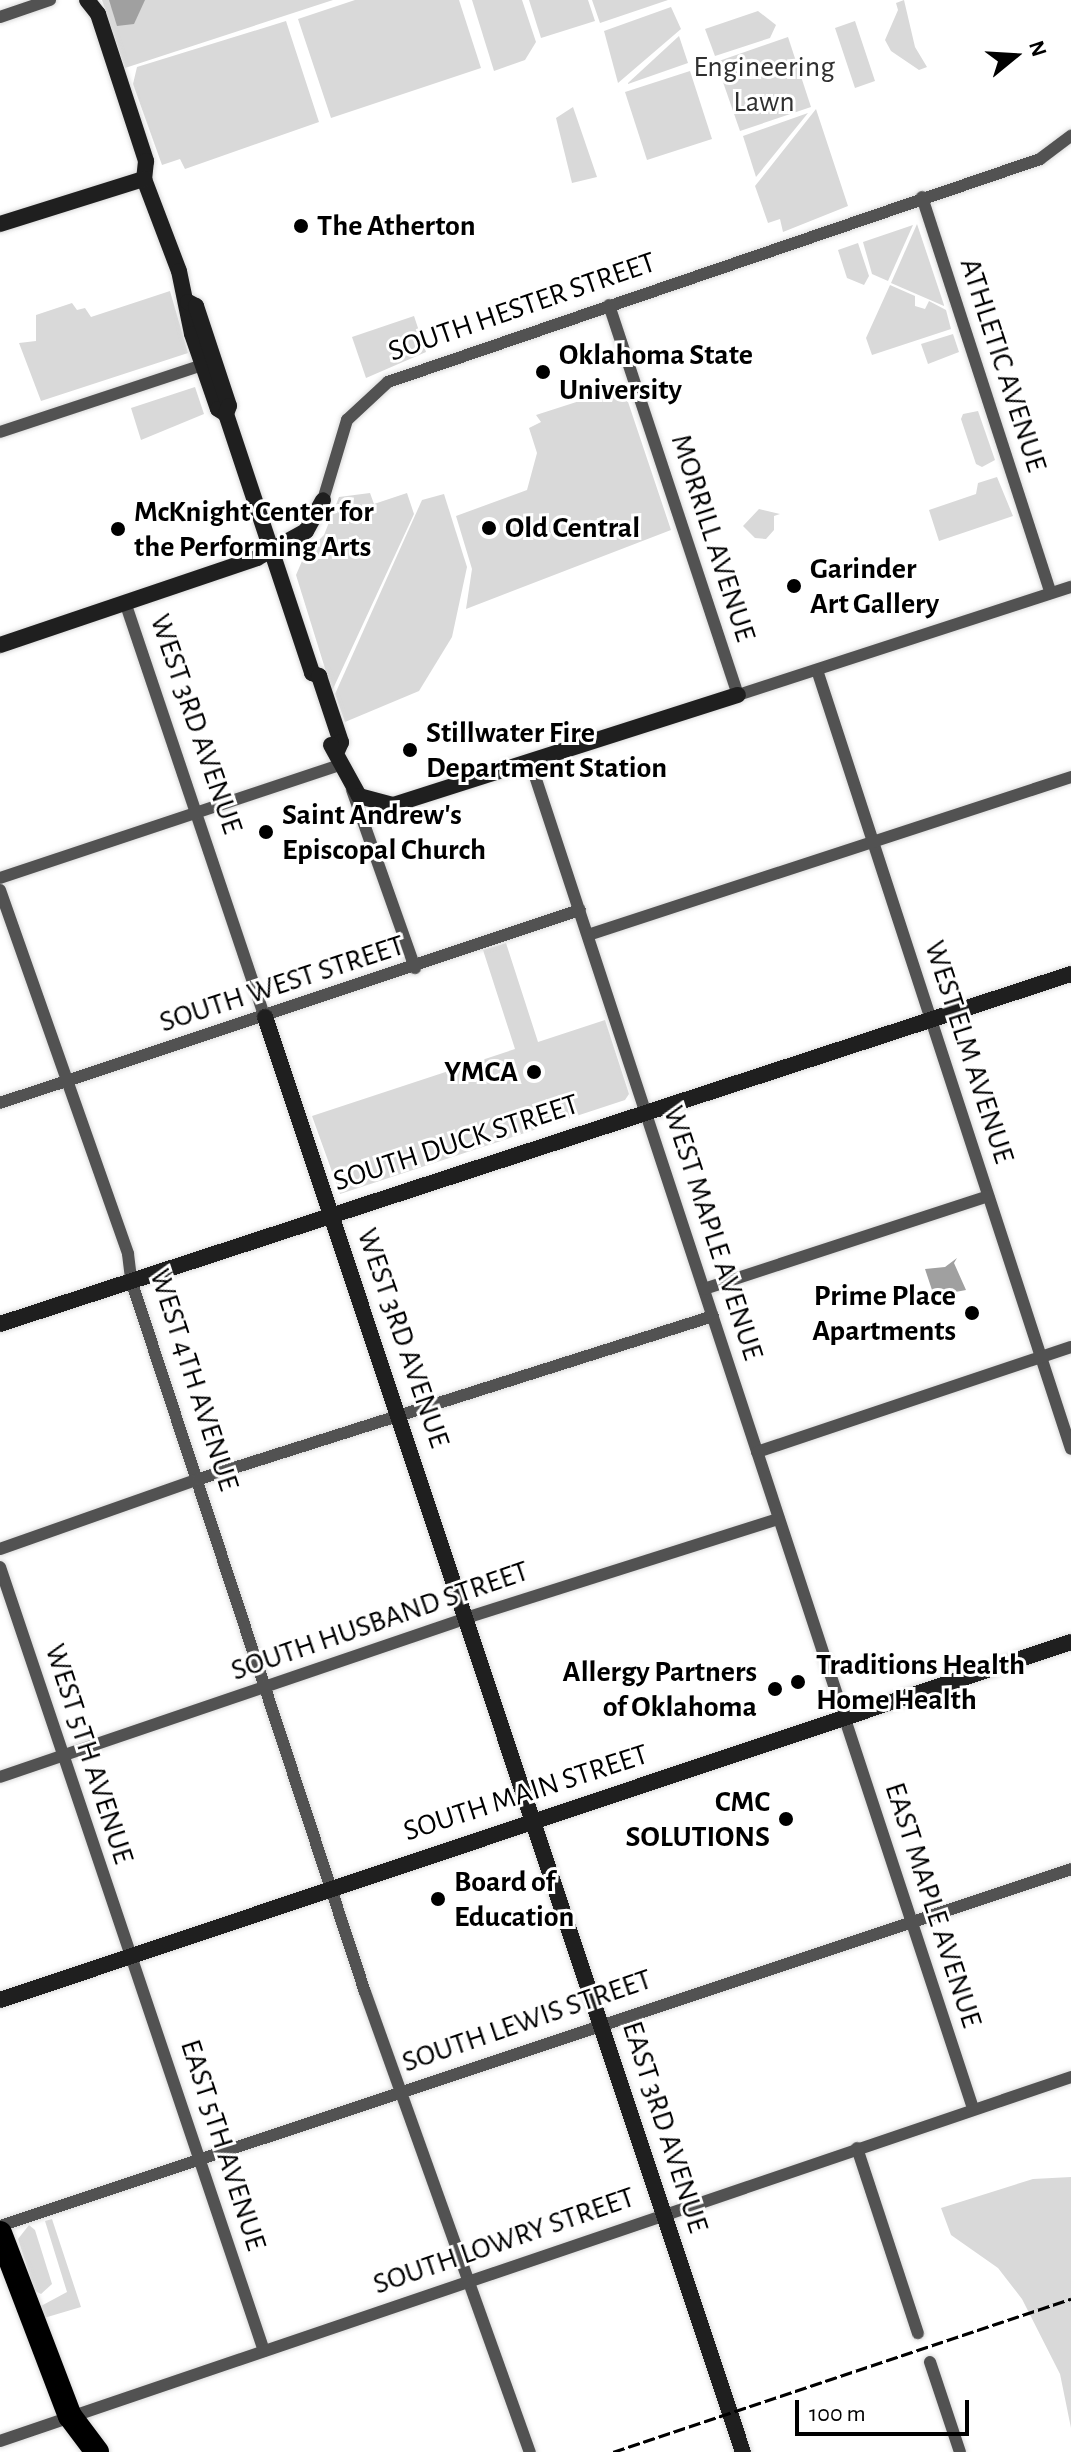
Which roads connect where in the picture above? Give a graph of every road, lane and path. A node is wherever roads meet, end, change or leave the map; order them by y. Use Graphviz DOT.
graph roads {
  1 [pos="50,0"];
  2 [pos="89,5"];
  3 [pos="0,17"];
  4 [pos="1071,136"];
  5 [pos="144,173"];
  6 [pos="922,197"];
  7 [pos="0,224"];
  8 [pos="188,302"];
  9 [pos="609,305"];
  10 [pos="203,365"];
  11 [pos="226,414"];
  12 [pos="0,432"];
  13 [pos="323,500"];
  14 [pos="271,550"];
  15 [pos="1071,587"];
  16 [pos="1051,593"];
  17 [pos="125,602"];
  18 [pos="0,645"];
  19 [pos="817,670"];
  20 [pos="738,695"];
  21 [pos="341,756"];
  22 [pos="531,764"];
  23 [pos="1071,777"];
  24 [pos="349,784"];
  25 [pos="195,813"];
  26 [pos="872,841"];
  27 [pos="0,878"];
  28 [pos="0,890"];
  29 [pos="580,910"];
  30 [pos="588,935"];
  31 [pos="415,968"];
  32 [pos="1071,974"];
  33 [pos="265,1017"];
  34 [pos="930,1017"];
  35 [pos="66,1082"];
  36 [pos="0,1103"];
  37 [pos="646,1111"];
  38 [pos="988,1196"];
  39 [pos="331,1213"];
  40 [pos="131,1280"];
  41 [pos="704,1289"];
  42 [pos="713,1316"];
  43 [pos="0,1324"];
  44 [pos="1071,1347"];
  45 [pos="1041,1357"];
  46 [pos="399,1415"];
  47 [pos="1071,1449"];
  48 [pos="757,1452"];
  49 [pos="199,1479"];
  50 [pos="779,1519"];
  51 [pos="0,1549"];
  52 [pos="0,1567"];
  53 [pos="466,1618"];
  54 [pos="1071,1642"];
  55 [pos="267,1687"];
  56 [pos="843,1718"];
  57 [pos="62,1756"];
  58 [pos="0,1777"];
  59 [pos="533,1819"];
  60 [pos="1071,1869"];
  61 [pos="333,1888"];
  62 [pos="911,1919"];
  63 [pos="131,1957"];
  64 [pos="0,2000"];
  65 [pos="603,2024"];
  66 [pos="1071,2077"];
  67 [pos="400,2092"];
  68 [pos="973,2108"];
  69 [pos="857,2148"];
  70 [pos="200,2158"];
  71 [pos="662,2214"];
  72 [pos="0,2226"];
  73 [pos="0,2233"];
  74 [pos="469,2280"];
  75 [pos="918,2333"];
  76 [pos="264,2351"];
  77 [pos="930,2362"];
  78 [pos="70,2416"];
  79 [pos="0,2441"];
  80 [pos="97,2452"];
  81 [pos="530,2452"];
  82 [pos="743,2452"];
  83 [pos="960,2452"];
  1 -- 3 [label="street"];
  2 -- 5 [label="street"];
  4 -- 6 [label="street, SOUTH HESTER STREET"];
  5 -- 7 [label="street"];
  5 -- 8 [label="street"];
  6 -- 9 [label="street, SOUTH HESTER STREET"];
  6 -- 16 [label="street, ATHLETIC AVENUE"];
  8 -- 10 [label="street"];
  8 -- 11 [label="street"];
  9 -- 13 [label="street, SOUTH HESTER STREET"];
  9 -- 20 [label="street, MORRILL AVENUE"];
  10 -- 11 [label="street"];
  10 -- 12 [label="street"];
  11 -- 14 [label="street"];
  13 -- 14 [label="street, SOUTH HESTER STREET"];
  14 -- 17 [label="street, SOUTH HESTER STREET"];
  14 -- 21 [label="street"];
  15 -- 16 [label="street"];
  16 -- 19 [label="street"];
  17 -- 18 [label="street, SOUTH HESTER STREET"];
  17 -- 25 [label="street, WEST 3RD AVENUE"];
  19 -- 20 [label="street"];
  19 -- 26 [label="street, WEST ELM AVENUE"];
  20 -- 22 [label="street"];
  21 -- 24 [label="street"];
  21 -- 25 [label="street"];
  22 -- 24 [label="street"];
  22 -- 29 [label="street, WEST MAPLE AVENUE"];
  23 -- 26 [label="street"];
  24 -- 31 [label="street"];
  25 -- 27 [label="street"];
  25 -- 33 [label="street, WEST 3RD AVENUE"];
  26 -- 30 [label="street"];
  26 -- 34 [label="street, WEST ELM AVENUE"];
  28 -- 35 [label="street, WEST 4TH AVENUE"];
  29 -- 30 [label="street, WEST MAPLE AVENUE"];
  29 -- 31 [label="street, SOUTH WEST STREET"];
  30 -- 37 [label="street, WEST MAPLE AVENUE"];
  31 -- 33 [label="street, SOUTH WEST STREET"];
  32 -- 34 [label="street, SOUTH DUCK STREET"];
  33 -- 35 [label="street, SOUTH WEST STREET"];
  33 -- 39 [label="street, WEST 3RD AVENUE"];
  34 -- 37 [label="street, SOUTH DUCK STREET"];
  34 -- 38 [label="street, WEST ELM AVENUE"];
  35 -- 36 [label="street, SOUTH WEST STREET"];
  35 -- 40 [label="street, WEST 4TH AVENUE"];
  37 -- 39 [label="street, SOUTH DUCK STREET"];
  37 -- 41 [label="street, WEST MAPLE AVENUE"];
  38 -- 41 [label="street"];
  38 -- 45 [label="street, WEST ELM AVENUE"];
  39 -- 40 [label="street, SOUTH DUCK STREET"];
  39 -- 46 [label="street, WEST 3RD AVENUE"];
  40 -- 43 [label="street, SOUTH DUCK STREET"];
  40 -- 49 [label="street, WEST 4TH AVENUE"];
  41 -- 42 [label="street, WEST MAPLE AVENUE"];
  42 -- 46 [label="street"];
  42 -- 48 [label="street, WEST MAPLE AVENUE"];
  44 -- 45 [label="street"];
  45 -- 47 [label="street, WEST ELM AVENUE"];
  45 -- 48 [label="street"];
  46 -- 49 [label="street"];
  46 -- 53 [label="street, WEST 3RD AVENUE"];
  48 -- 50 [label="street, WEST MAPLE AVENUE"];
  49 -- 51 [label="street"];
  49 -- 55 [label="street, WEST 4TH AVENUE"];
  50 -- 53 [label="street, SOUTH HUSBAND STREET"];
  50 -- 56 [label="street, WEST MAPLE AVENUE"];
  52 -- 57 [label="street, WEST 5TH AVENUE"];
  53 -- 55 [label="street, SOUTH HUSBAND STREET"];
  53 -- 59 [label="street, WEST 3RD AVENUE"];
  54 -- 56 [label="street, SOUTH MAIN STREET"];
  55 -- 57 [label="street, SOUTH HUSBAND STREET"];
  55 -- 61 [label="street, WEST 4TH AVENUE"];
  56 -- 59 [label="street, SOUTH MAIN STREET"];
  56 -- 62 [label="street, EAST MAPLE AVENUE"];
  57 -- 58 [label="street, SOUTH HUSBAND STREET"];
  57 -- 63 [label="street, WEST 5TH AVENUE"];
  59 -- 61 [label="street, SOUTH MAIN STREET"];
  59 -- 65 [label="street, EAST 3RD AVENUE"];
  60 -- 62 [label="street, SOUTH LEWIS STREET"];
  61 -- 63 [label="street, SOUTH MAIN STREET"];
  61 -- 67 [label="street, WEST 4TH AVENUE"];
  62 -- 65 [label="street, SOUTH LEWIS STREET"];
  62 -- 68 [label="street, EAST MAPLE AVENUE"];
  63 -- 64 [label="street, SOUTH MAIN STREET"];
  63 -- 70 [label="street, EAST 5TH AVENUE"];
  65 -- 67 [label="street, SOUTH LEWIS STREET"];
  65 -- 71 [label="street, EAST 3RD AVENUE"];
  66 -- 68 [label="street, SOUTH LOWRY STREET"];
  67 -- 70 [label="street, SOUTH LEWIS STREET"];
  67 -- 74 [label="street, WEST 4TH AVENUE"];
  68 -- 69 [label="street, SOUTH LOWRY STREET"];
  69 -- 71 [label="street, SOUTH LOWRY STREET"];
  69 -- 75 [label="street"];
  70 -- 72 [label="street, SOUTH LEWIS STREET"];
  70 -- 76 [label="street, EAST 5TH AVENUE"];
  71 -- 74 [label="street, SOUTH LOWRY STREET"];
  71 -- 82 [label="street, EAST 3RD AVENUE"];
  73 -- 78 [label="highway"];
  74 -- 76 [label="street, SOUTH LOWRY STREET"];
  74 -- 81 [label="street, WEST 4TH AVENUE"];
  76 -- 78 [label="street, SOUTH LOWRY STREET"];
  77 -- 83 [label="street"];
  78 -- 79 [label="street, SOUTH LOWRY STREET"];
  78 -- 80 [label="highway"];
}
